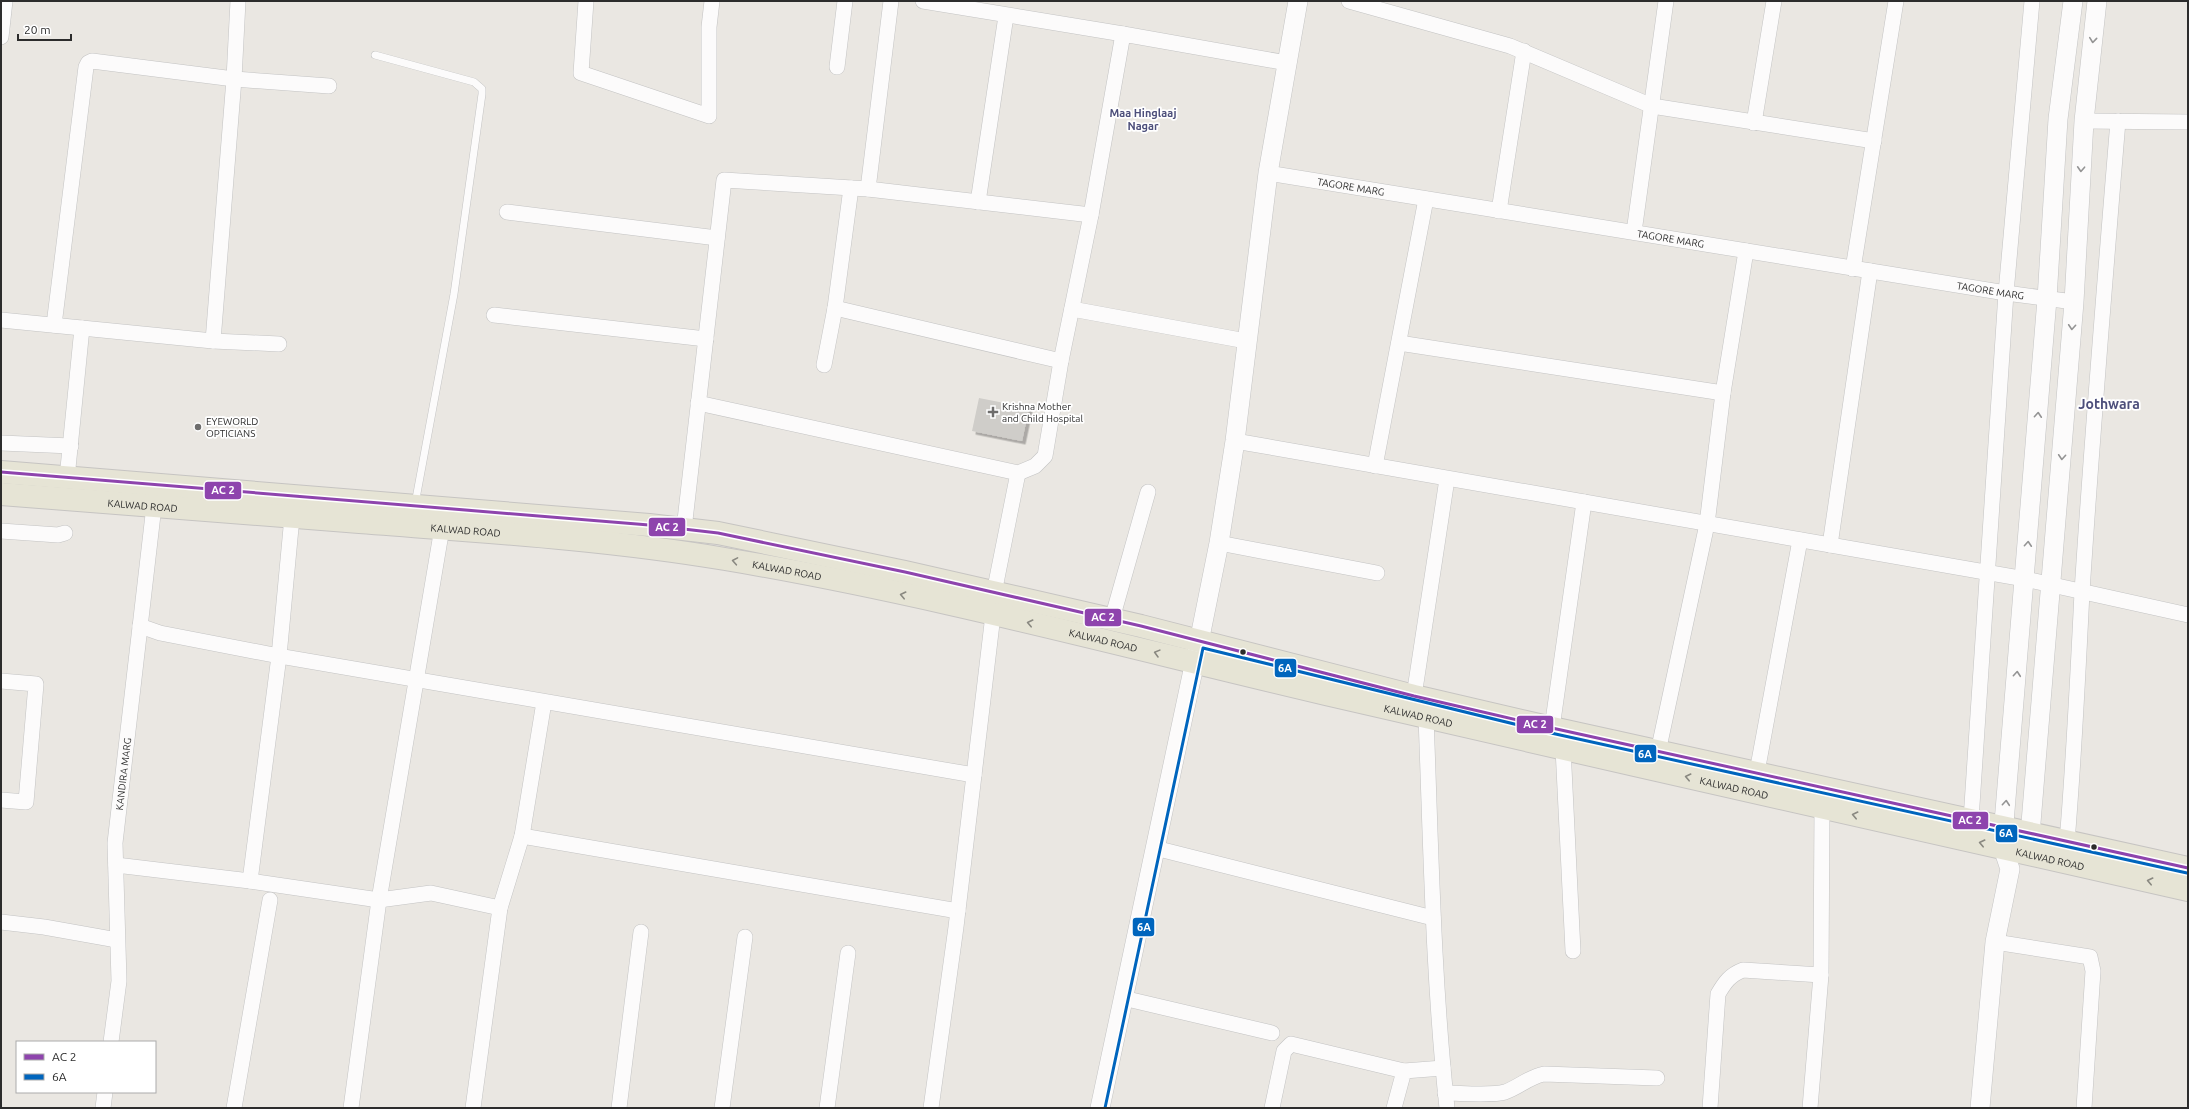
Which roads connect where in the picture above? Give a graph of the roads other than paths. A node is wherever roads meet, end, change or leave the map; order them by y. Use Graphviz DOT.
graph roads {
  1 [pos="5,1"];
  2 [pos="238,1"];
  3 [pos="586,1"];
  4 [pos="712,1"];
  5 [pos="845,1"];
  6 [pos="891,1"];
  7 [pos="923,1"];
  8 [pos="1298,1"];
  9 [pos="1349,1"];
  10 [pos="1666,1"];
  11 [pos="1774,1"];
  12 [pos="1896,1"];
  13 [pos="2032,1"];
  14 [pos="2073,1"];
  15 [pos="2097,1"];
  16 [pos="1006,16"];
  17 [pos="1123,34"];
  18 [pos="1,37"];
  19 [pos="1524,51"];
  20 [pos="375,55"];
  21 [pos="1287,63"];
  22 [pos="838,67"];
  23 [pos="234,79"];
  24 [pos="329,86"];
  25 [pos="1652,106"];
  26 [pos="2084,121"];
  27 [pos="2118,121"];
  28 [pos="2188,122"];
  29 [pos="1754,123"];
  30 [pos="1874,141"];
  31 [pos="1268,173"];
  32 [pos="851,188"];
  33 [pos="868,189"];
  34 [pos="1426,199"];
  35 [pos="978,202"];
  36 [pos="1499,211"];
  37 [pos="507,212"];
  38 [pos="1091,216"];
  39 [pos="1634,232"];
  40 [pos="717,238"];
  41 [pos="1746,251"];
  42 [pos="1853,269"];
  43 [pos="1870,271"];
  44 [pos="2006,293"];
  45 [pos="2047,299"];
  46 [pos="2074,302"];
  47 [pos="835,308"];
  48 [pos="1072,309"];
  49 [pos="494,315"];
  50 [pos="1,320"];
  51 [pos="54,326"];
  52 [pos="82,328"];
  53 [pos="706,339"];
  54 [pos="213,341"];
  55 [pos="1246,341"];
  56 [pos="1398,343"];
  57 [pos="279,344"];
  58 [pos="1061,360"];
  59 [pos="824,365"];
  60 [pos="1723,393"];
  61 [pos="698,403"];
  62 [pos="1235,441"];
  63 [pos="1,444"];
  64 [pos="71,446"];
  65 [pos="1375,466"];
  66 [pos="1,472"];
  67 [pos="1018,473"];
  68 [pos="68,478"];
  69 [pos="1447,479"];
  70 [pos="1148,492"];
  71 [pos="1,494"];
  72 [pos="147,499"];
  73 [pos="1584,502"];
  74 [pos="415,506"];
  75 [pos="292,517"];
  76 [pos="1707,524"];
  77 [pos="442,528"];
  78 [pos="684,529"];
  79 [pos="1,531"];
  80 [pos="65,533"];
  81 [pos="718,533"];
  82 [pos="1800,540"];
  83 [pos="1219,543"];
  84 [pos="1830,545"];
  85 [pos="712,557"];
  86 [pos="1986,572"];
  87 [pos="1377,573"];
  88 [pos="2025,578"];
  89 [pos="2052,585"];
  90 [pos="2082,591"];
  91 [pos="994,592"];
  92 [pos="993,615"];
  93 [pos="2188,615"];
  94 [pos="1112,619"];
  95 [pos="140,626"];
  96 [pos="1200,642"];
  97 [pos="279,656"];
  98 [pos="1194,663"];
  99 [pos="416,678"];
  100 [pos="1,681"];
  101 [pos="1414,696"];
  102 [pos="544,702"];
  103 [pos="1426,717"];
  104 [pos="1552,728"];
  105 [pos="1563,748"];
  106 [pos="1658,752"];
  107 [pos="1757,772"];
  108 [pos="974,775"];
  109 [pos="1,800"];
  110 [pos="1822,807"];
  111 [pos="1971,820"];
  112 [pos="522,836"];
  113 [pos="2004,838"];
  114 [pos="2067,842"];
  115 [pos="2029,844"];
  116 [pos="1155,848"];
  117 [pos="116,865"];
  118 [pos="2188,868"];
  119 [pos="2010,869"];
  120 [pos="250,881"];
  121 [pos="2188,890"];
  122 [pos="270,900"];
  123 [pos="379,900"];
  124 [pos="500,908"];
  125 [pos="958,912"];
  126 [pos="1433,918"];
  127 [pos="1,922"];
  128 [pos="641,932"];
  129 [pos="745,937"];
  130 [pos="117,940"];
  131 [pos="1995,942"];
  132 [pos="1573,951"];
  133 [pos="848,953"];
  134 [pos="1821,975"];
  135 [pos="1123,998"];
  136 [pos="1272,1033"];
  137 [pos="111,1041"];
  138 [pos="1443,1068"];
  139 [pos="1404,1071"];
  140 [pos="1657,1078"];
  141 [pos="105,1093"];
  142 [pos="1446,1101"];
  143 [pos="103,1108"];
  144 [pos="234,1108"];
  145 [pos="351,1108"];
  146 [pos="473,1108"];
  147 [pos="619,1108"];
  148 [pos="722,1108"];
  149 [pos="826,1108"];
  150 [pos="931,1108"];
  151 [pos="1100,1108"];
  152 [pos="1272,1108"];
  153 [pos="1394,1108"];
  154 [pos="1710,1108"];
  155 [pos="1810,1108"];
  156 [pos="1980,1108"];
  157 [pos="2084,1108"];
  1 -- 18 [label="street"];
  2 -- 23 [label="street"];
  3 -- 4 [label="street"];
  5 -- 22 [label="street"];
  6 -- 33 [label="street"];
  7 -- 16 [label="street"];
  8 -- 21 [label="street"];
  9 -- 19 [label="street"];
  10 -- 25 [label="street"];
  11 -- 29 [label="street"];
  12 -- 30 [label="street"];
  13 -- 44 [label="street"];
  14 -- 45 [label="street"];
  15 -- 26 [label="street, one-way"];
  16 -- 17 [label="street"];
  16 -- 35 [label="street"];
  17 -- 21 [label="street"];
  17 -- 38 [label="street"];
  19 -- 25 [label="street"];
  19 -- 36 [label="street"];
  20 -- 74 [label="lane"];
  21 -- 31 [label="street"];
  23 -- 24 [label="street"];
  23 -- 51 [label="street"];
  23 -- 54 [label="street"];
  25 -- 29 [label="street"];
  25 -- 39 [label="street"];
  26 -- 27 [label="street"];
  26 -- 46 [label="street, one-way"];
  27 -- 28 [label="street"];
  27 -- 90 [label="street"];
  29 -- 30 [label="street"];
  30 -- 42 [label="street"];
  31 -- 34 [label="street, TAGORE MARG"];
  31 -- 55 [label="street"];
  32 -- 33 [label="street"];
  32 -- 40 [label="street"];
  32 -- 47 [label="street"];
  33 -- 35 [label="street"];
  34 -- 36 [label="street, TAGORE MARG"];
  34 -- 56 [label="street"];
  35 -- 38 [label="street"];
  36 -- 39 [label="street, TAGORE MARG"];
  37 -- 40 [label="street"];
  38 -- 48 [label="street"];
  39 -- 41 [label="street, TAGORE MARG"];
  40 -- 53 [label="street"];
  41 -- 42 [label="street, TAGORE MARG"];
  41 -- 60 [label="street"];
  42 -- 43 [label="street, TAGORE MARG"];
  43 -- 44 [label="street, TAGORE MARG"];
  43 -- 84 [label="street"];
  44 -- 45 [label="street, TAGORE MARG"];
  44 -- 86 [label="street"];
  45 -- 46 [label="street, TAGORE MARG"];
  88 -- 45 [label="street, one-way"];
  46 -- 89 [label="street, one-way"];
  47 -- 58 [label="street"];
  47 -- 59 [label="street"];
  48 -- 55 [label="street"];
  48 -- 58 [label="street"];
  49 -- 53 [label="street"];
  50 -- 51 [label="street"];
  51 -- 52 [label="street"];
  52 -- 54 [label="street"];
  52 -- 64 [label="street"];
  53 -- 61 [label="street"];
  54 -- 57 [label="street"];
  55 -- 62 [label="street"];
  56 -- 60 [label="street"];
  56 -- 65 [label="street"];
  58 -- 67 [label="street"];
  60 -- 76 [label="street"];
  61 -- 67 [label="street"];
  61 -- 78 [label="street"];
  62 -- 65 [label="street"];
  62 -- 83 [label="street"];
  63 -- 64 [label="street"];
  64 -- 68 [label="street"];
  65 -- 69 [label="street"];
  66 -- 68 [label="main road, KALWAD ROAD"];
  67 -- 91 [label="street"];
  68 -- 72 [label="main road, KALWAD ROAD"];
  69 -- 73 [label="street"];
  69 -- 101 [label="street"];
  70 -- 94 [label="street"];
  71 -- 72 [label="main road, KALWAD ROAD"];
  72 -- 74 [label="main road, KALWAD ROAD"];
  72 -- 75 [label="main road, KALWAD ROAD"];
  72 -- 95 [label="street, KANDIRA MARG"];
  73 -- 76 [label="street"];
  73 -- 104 [label="street"];
  74 -- 78 [label="main road, KALWAD ROAD"];
  75 -- 77 [label="main road, KALWAD ROAD"];
  75 -- 97 [label="street"];
  76 -- 82 [label="street"];
  76 -- 106 [label="street"];
  77 -- 85 [label="main road, KALWAD ROAD"];
  77 -- 99 [label="street"];
  78 -- 81 [label="main road, KALWAD ROAD"];
  79 -- 80 [label="street"];
  81 -- 85 [label="main road"];
  81 -- 91 [label="main road, KALWAD ROAD"];
  82 -- 84 [label="street"];
  82 -- 107 [label="street"];
  83 -- 87 [label="street"];
  83 -- 96 [label="street"];
  84 -- 86 [label="street"];
  92 -- 85 [label="main road, KALWAD ROAD, one-way"];
  86 -- 88 [label="street"];
  86 -- 111 [label="street"];
  88 -- 89 [label="street"];
  113 -- 88 [label="street, one-way"];
  89 -- 90 [label="street"];
  89 -- 115 [label="street"];
  90 -- 93 [label="street"];
  90 -- 114 [label="street"];
  91 -- 94 [label="main road, KALWAD ROAD"];
  98 -- 92 [label="main road, KALWAD ROAD, one-way"];
  92 -- 108 [label="street"];
  94 -- 96 [label="main road, KALWAD ROAD"];
  95 -- 97 [label="street"];
  95 -- 117 [label="street, KANDIRA MARG"];
  96 -- 98 [label="street"];
  96 -- 101 [label="main road, KALWAD ROAD"];
  97 -- 99 [label="street"];
  97 -- 120 [label="street"];
  98 -- 103 [label="main road, KALWAD ROAD"];
  98 -- 116 [label="street"];
  99 -- 102 [label="street"];
  99 -- 123 [label="street"];
  100 -- 109 [label="street"];
  101 -- 104 [label="main road, KALWAD ROAD"];
  102 -- 108 [label="street"];
  102 -- 112 [label="street"];
  103 -- 105 [label="main road, KALWAD ROAD"];
  103 -- 126 [label="street"];
  104 -- 106 [label="main road, KALWAD ROAD"];
  110 -- 105 [label="main road, KALWAD ROAD, one-way"];
  105 -- 132 [label="street"];
  106 -- 107 [label="main road, KALWAD ROAD"];
  107 -- 111 [label="main road, KALWAD ROAD"];
  108 -- 125 [label="street"];
  113 -- 110 [label="main road, KALWAD ROAD, one-way"];
  110 -- 134 [label="street"];
  111 -- 113 [label="main road, KALWAD ROAD"];
  112 -- 124 [label="street"];
  112 -- 125 [label="street"];
  113 -- 115 [label="main road, KALWAD ROAD"];
  113 -- 119 [label="street"];
  114 -- 115 [label="main road, KALWAD ROAD"];
  114 -- 118 [label="main road, KALWAD ROAD"];
  115 -- 119 [label="street"];
  121 -- 115 [label="main road, KALWAD ROAD, one-way"];
  116 -- 126 [label="street"];
  116 -- 135 [label="street"];
  117 -- 120 [label="street"];
  117 -- 130 [label="street, KANDIRA MARG"];
  119 -- 131 [label="street"];
  120 -- 123 [label="street"];
  122 -- 144 [label="street"];
  123 -- 124 [label="street"];
  123 -- 145 [label="street"];
  124 -- 146 [label="street"];
  125 -- 150 [label="street"];
  126 -- 138 [label="street"];
  127 -- 130 [label="street"];
  128 -- 147 [label="street"];
  129 -- 148 [label="street"];
  130 -- 137 [label="street, KANDIRA MARG"];
  131 -- 156 [label="street"];
  131 -- 157 [label="street"];
  133 -- 149 [label="street"];
  134 -- 154 [label="street"];
  134 -- 155 [label="street"];
  135 -- 136 [label="street"];
  135 -- 151 [label="street"];
  138 -- 139 [label="street"];
  138 -- 142 [label="street"];
  139 -- 152 [label="street"];
  139 -- 153 [label="street"];
  140 -- 142 [label="street"];
  141 -- 143 [label="street"];
}
